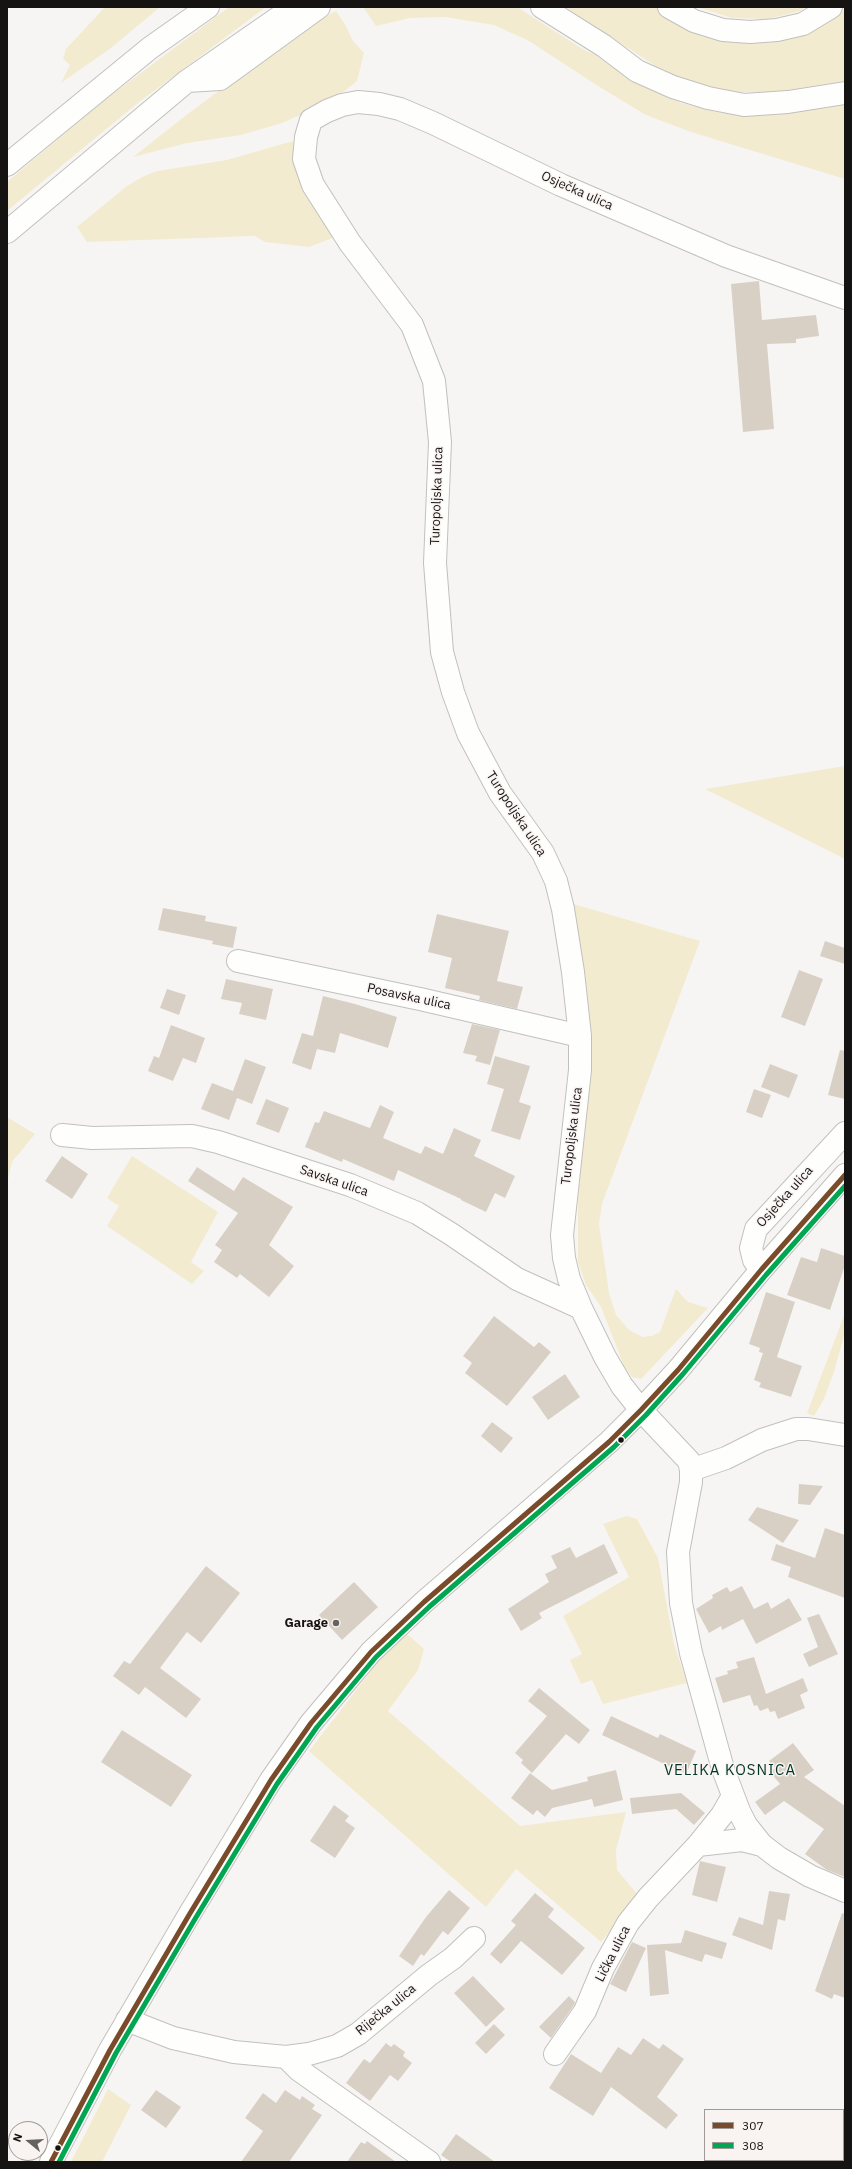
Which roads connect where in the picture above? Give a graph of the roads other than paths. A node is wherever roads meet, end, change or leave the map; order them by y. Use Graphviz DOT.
graph roads {
  1 [pos="183,7"];
  2 [pos="208,7"];
  3 [pos="294,7"];
  4 [pos="319,7"];
  5 [pos="542,7"];
  6 [pos="669,7"];
  7 [pos="831,7"];
  8 [pos="150,48"];
  9 [pos="187,81"];
  10 [pos="845,93"];
  11 [pos="311,120"];
  12 [pos="7,165"];
  13 [pos="7,232"];
  14 [pos="845,298"];
  15 [pos="238,961"];
  16 [pos="580,1036"];
  17 [pos="845,1133"];
  18 [pos="62,1135"];
  19 [pos="845,1175"];
  20 [pos="761,1270"];
  21 [pos="581,1308"];
  22 [pos="640,1410"];
  23 [pos="845,1435"];
  24 [pos="691,1470"];
  25 [pos="733,1796"];
  26 [pos="698,1845"];
  27 [pos="762,1845"];
  28 [pos="845,1892"];
  29 [pos="474,1938"];
  30 [pos="127,2020"];
  31 [pos="555,2054"];
  32 [pos="286,2057"];
  33 [pos="52,2162"];
  34 [pos="429,2162"];
  1 -- 8 [label="main road"];
  2 -- 8 [label="main road"];
  3 -- 9 [label="main road"];
  4 -- 9 [label="main road"];
  5 -- 10 [label="main road"];
  6 -- 7 [label="main road"];
  8 -- 12 [label="main road"];
  9 -- 13 [label="main road"];
  11 -- 14 [label="main road, Osječka ulica"];
  11 -- 16 [label="main road, Turopoljska ulica"];
  15 -- 16 [label="main road, Posavska ulica"];
  16 -- 21 [label="main road, Turopoljska ulica"];
  17 -- 20 [label="main road, Osječka ulica"];
  18 -- 21 [label="main road, Savska ulica"];
  19 -- 20 [label="main road"];
  20 -- 22 [label="main road"];
  21 -- 22 [label="main road, Turopoljska ulica"];
  22 -- 24 [label="main road, Turopoljska ulica"];
  22 -- 30 [label="main road"];
  23 -- 24 [label="main road"];
  24 -- 25 [label="main road"];
  25 -- 26 [label="main road, Lička ulica"];
  25 -- 27 [label="main road"];
  26 -- 27 [label="main road"];
  26 -- 31 [label="main road, Lička ulica"];
  27 -- 28 [label="main road"];
  29 -- 32 [label="main road, Riječka ulica"];
  30 -- 32 [label="main road, Riječka ulica"];
  30 -- 33 [label="main road"];
  32 -- 34 [label="main road"];
}
